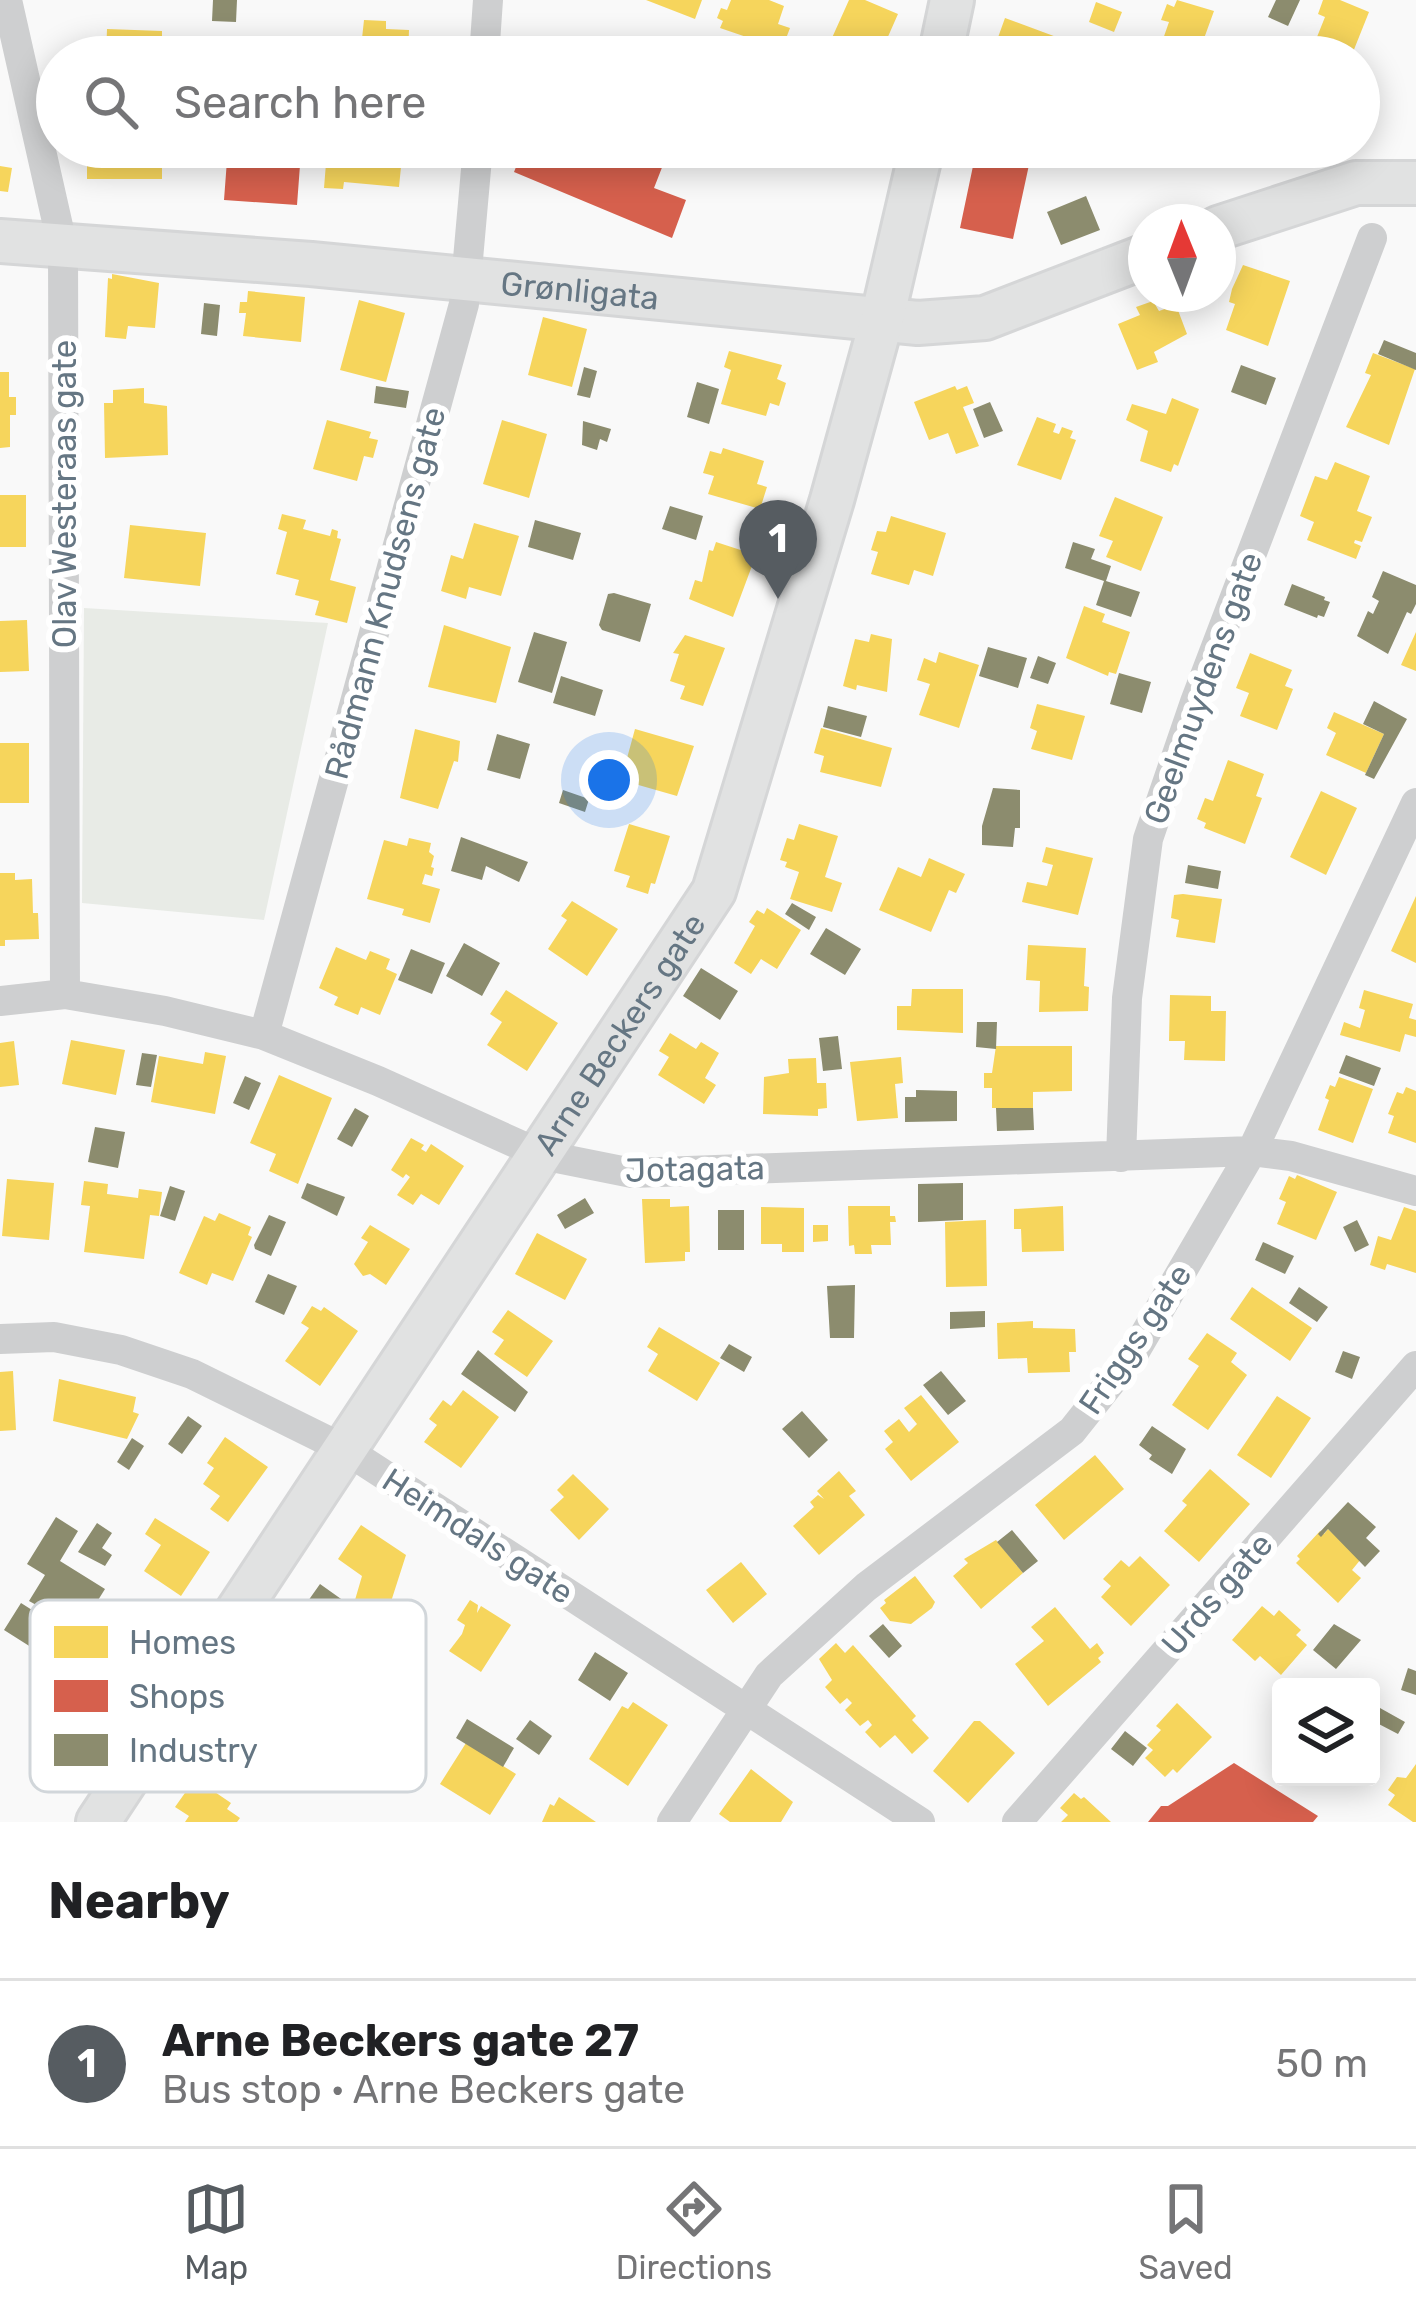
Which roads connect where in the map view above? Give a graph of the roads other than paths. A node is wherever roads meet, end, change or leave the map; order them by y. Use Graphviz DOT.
graph roads {
  1 [pos="7,0"];
  2 [pos="488,0"];
  3 [pos="952,0"];
  4 [pos="485,36"];
  5 [pos="944,36"];
  6 [pos="36,128"];
  7 [pos="45,168"];
  8 [pos="477,168"];
  9 [pos="917,168"];
  10 [pos="1416,183"];
  11 [pos="1236,222"];
  12 [pos="1372,238"];
  13 [pos="0,242"];
  14 [pos="63,248"];
  15 [pos="1128,263"];
  16 [pos="469,279"];
  17 [pos="881,320"];
  18 [pos="1416,803"];
  19 [pos="65,994"];
  20 [pos="0,1001"];
  21 [pos="264,1034"];
  22 [pos="1252,1151"];
  23 [pos="542,1155"];
  24 [pos="1121,1157"];
  25 [pos="1416,1191"];
  26 [pos="0,1340"];
  27 [pos="1416,1366"];
  28 [pos="346,1450"];
  29 [pos="246,1600"];
  30 [pos="747,1710"];
  31 [pos="118,1792"];
  32 [pos="98,1822"];
  33 [pos="672,1822"];
  34 [pos="920,1822"];
  35 [pos="1017,1822"];
  1 -- 6 [label="street, Olav Westeraas gate"];
  2 -- 4 [label="street"];
  3 -- 5 [label="main road"];
  7 -- 14 [label="street, Olav Westeraas gate"];
  8 -- 16 [label="street, Rådmann Knudsens gate"];
  9 -- 17 [label="main road, Arne Beckers gate"];
  10 -- 11 [label="main road"];
  12 -- 24 [label="street, Geelmuydens gate"];
  13 -- 14 [label="main road, Grønligata"];
  14 -- 16 [label="main road, Grønligata"];
  14 -- 19 [label="street, Olav Westeraas gate"];
  15 -- 17 [label="main road, Grønligata"];
  16 -- 17 [label="main road, Grønligata"];
  16 -- 21 [label="street, Rådmann Knudsens gate"];
  17 -- 23 [label="main road, Arne Beckers gate"];
  18 -- 22 [label="street, Friggs gate"];
  19 -- 20 [label="street, Jotagata"];
  19 -- 21 [label="street, Jotagata"];
  21 -- 23 [label="street, Jotagata"];
  22 -- 24 [label="street, Jotagata"];
  22 -- 25 [label="street, Jotagata"];
  22 -- 30 [label="street, Friggs gate"];
  23 -- 24 [label="street, Jotagata"];
  23 -- 28 [label="main road, Arne Beckers gate"];
  26 -- 28 [label="street, Heimdals gate"];
  27 -- 35 [label="street, Urds gate"];
  28 -- 29 [label="main road, Arne Beckers gate"];
  28 -- 30 [label="street, Heimdals gate"];
  30 -- 33 [label="street, Friggs gate"];
  30 -- 34 [label="street, Heimdals gate"];
  31 -- 32 [label="main road, Arne Beckers gate"];
}
